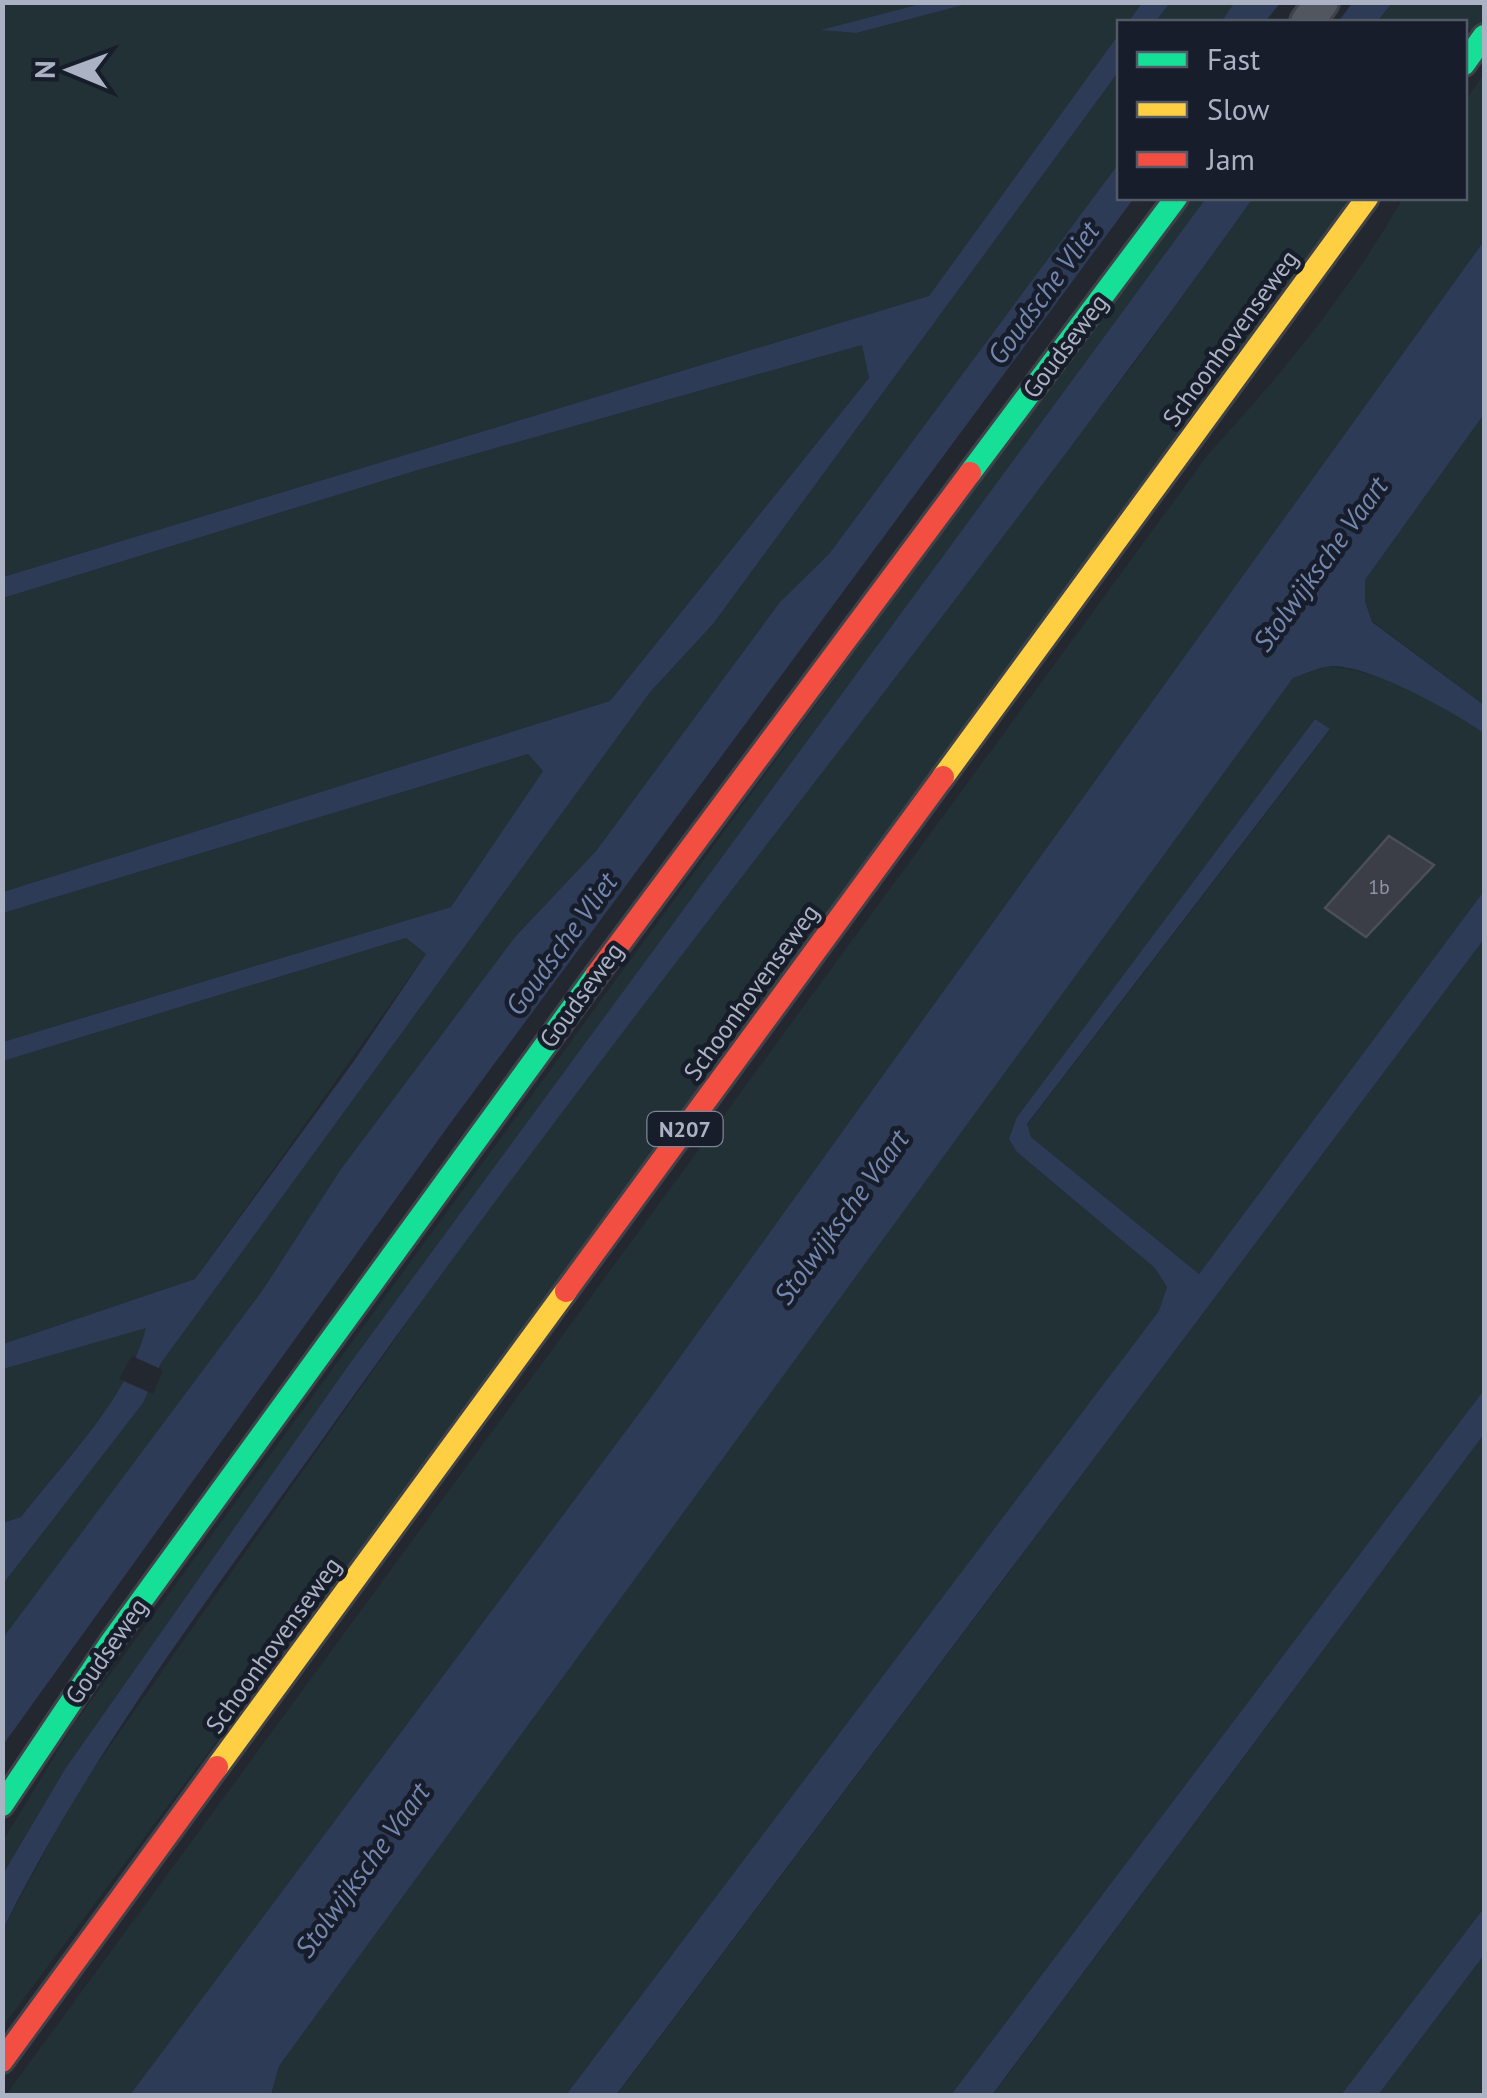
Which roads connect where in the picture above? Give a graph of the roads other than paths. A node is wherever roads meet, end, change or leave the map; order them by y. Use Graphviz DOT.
graph roads {
  1 [pos="1484,36"];
  2 [pos="1467,60"];
  3 [pos="1174,200"];
  4 [pos="1366,200"];
  5 [pos="2,1805"];
  6 [pos="2,2060"];
  1 -- 2 [label="main road"];
  3 -- 5 [label="main road, Goudseweg"];
  4 -- 6 [label="main road, Schoonhovenseweg / N207"];
}
